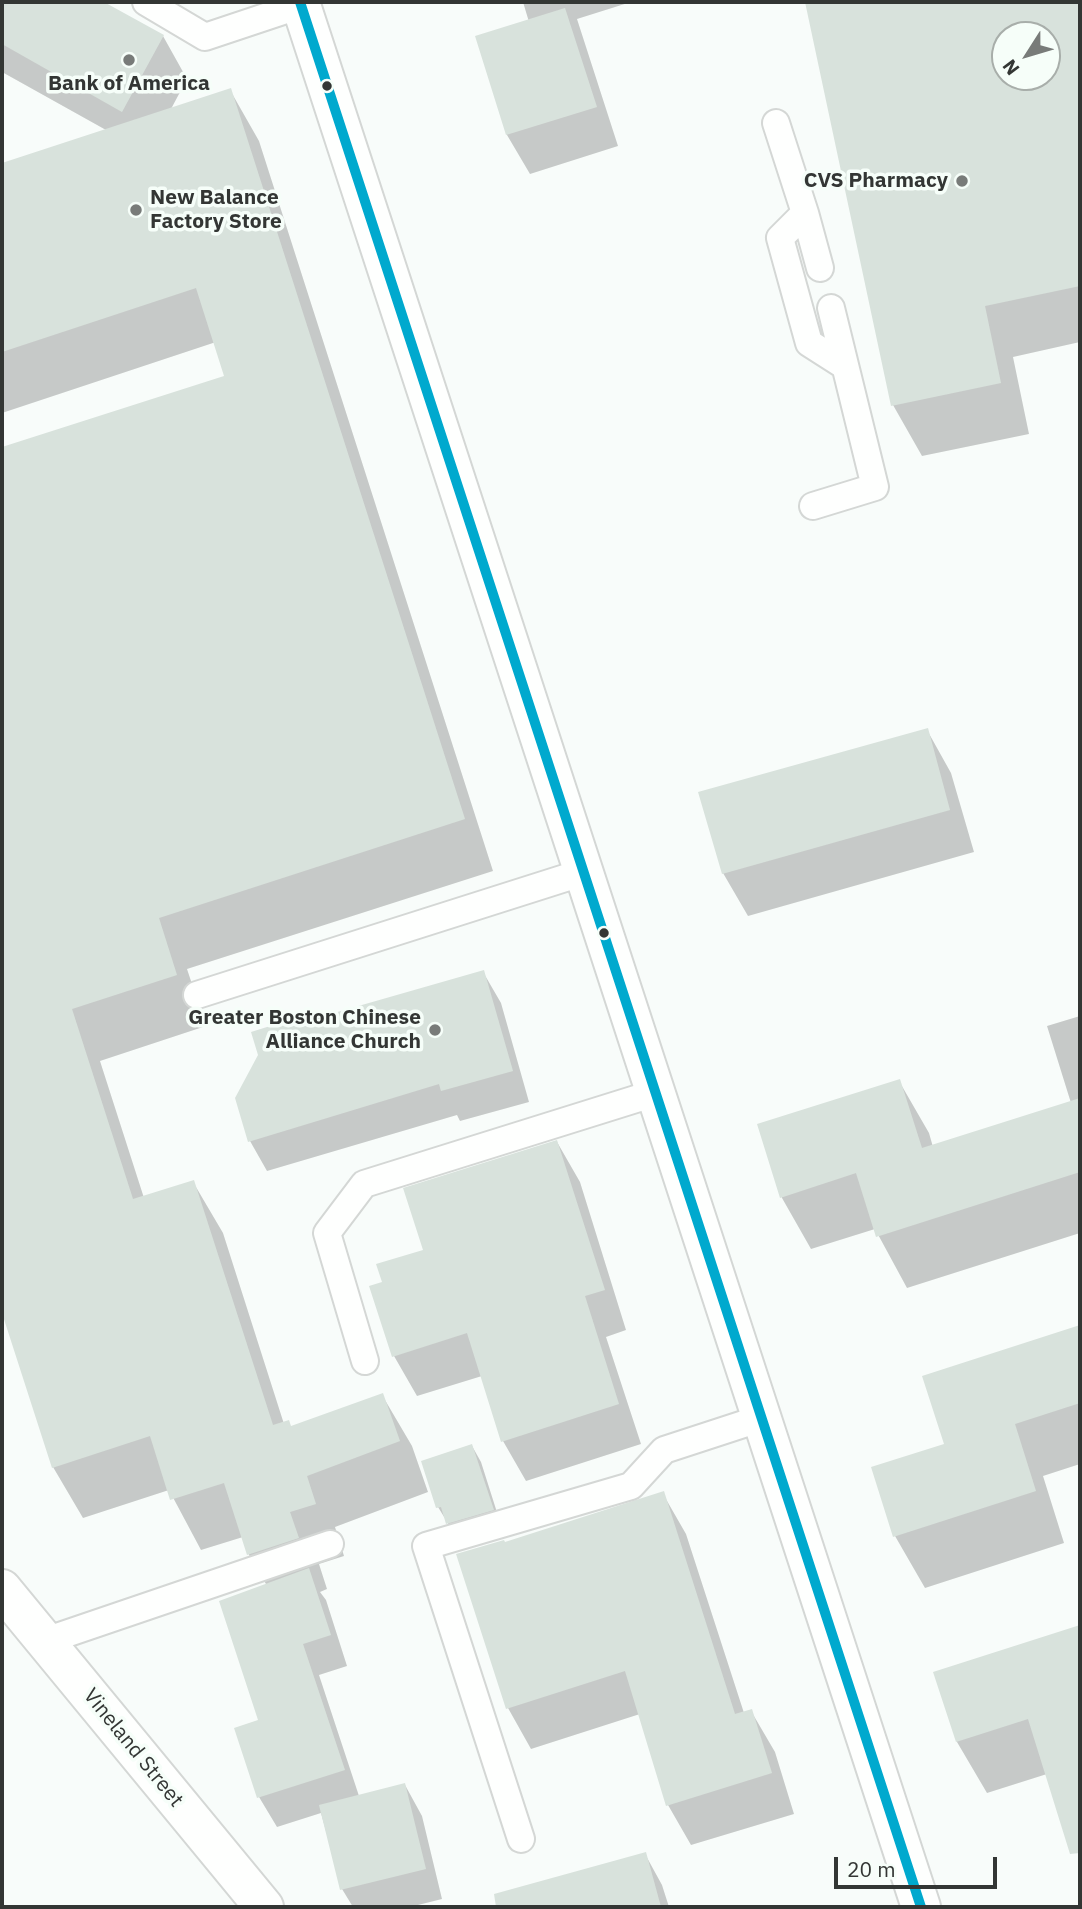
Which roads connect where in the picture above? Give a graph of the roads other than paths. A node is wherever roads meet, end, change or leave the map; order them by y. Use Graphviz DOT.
graph roads {
  1 [pos="146,2"];
  2 [pos="301,3"];
  3 [pos="776,123"];
  4 [pos="805,213"];
  5 [pos="820,268"];
  6 [pos="831,308"];
  7 [pos="845,366"];
  8 [pos="813,506"];
  9 [pos="584,873"];
  10 [pos="197,995"];
  11 [pos="656,1093"];
  12 [pos="365,1361"];
  13 [pos="762,1418"];
  14 [pos="330,1544"];
  15 [pos="2,1589"];
  16 [pos="45,1641"];
  17 [pos="521,1839"];
  18 [pos="264,1907"];
  19 [pos="921,1907"];
  1 -- 2 [label="lane"];
  2 -- 9 [label="main road"];
  3 -- 4 [label="lane"];
  4 -- 5 [label="lane"];
  4 -- 7 [label="lane"];
  6 -- 7 [label="lane"];
  7 -- 8 [label="lane"];
  9 -- 10 [label="lane"];
  9 -- 11 [label="main road"];
  11 -- 12 [label="lane"];
  11 -- 13 [label="main road"];
  13 -- 17 [label="lane"];
  13 -- 19 [label="main road"];
  14 -- 16 [label="lane"];
  15 -- 16 [label="main road, Vineland Street"];
  16 -- 18 [label="main road, Vineland Street"];
}
